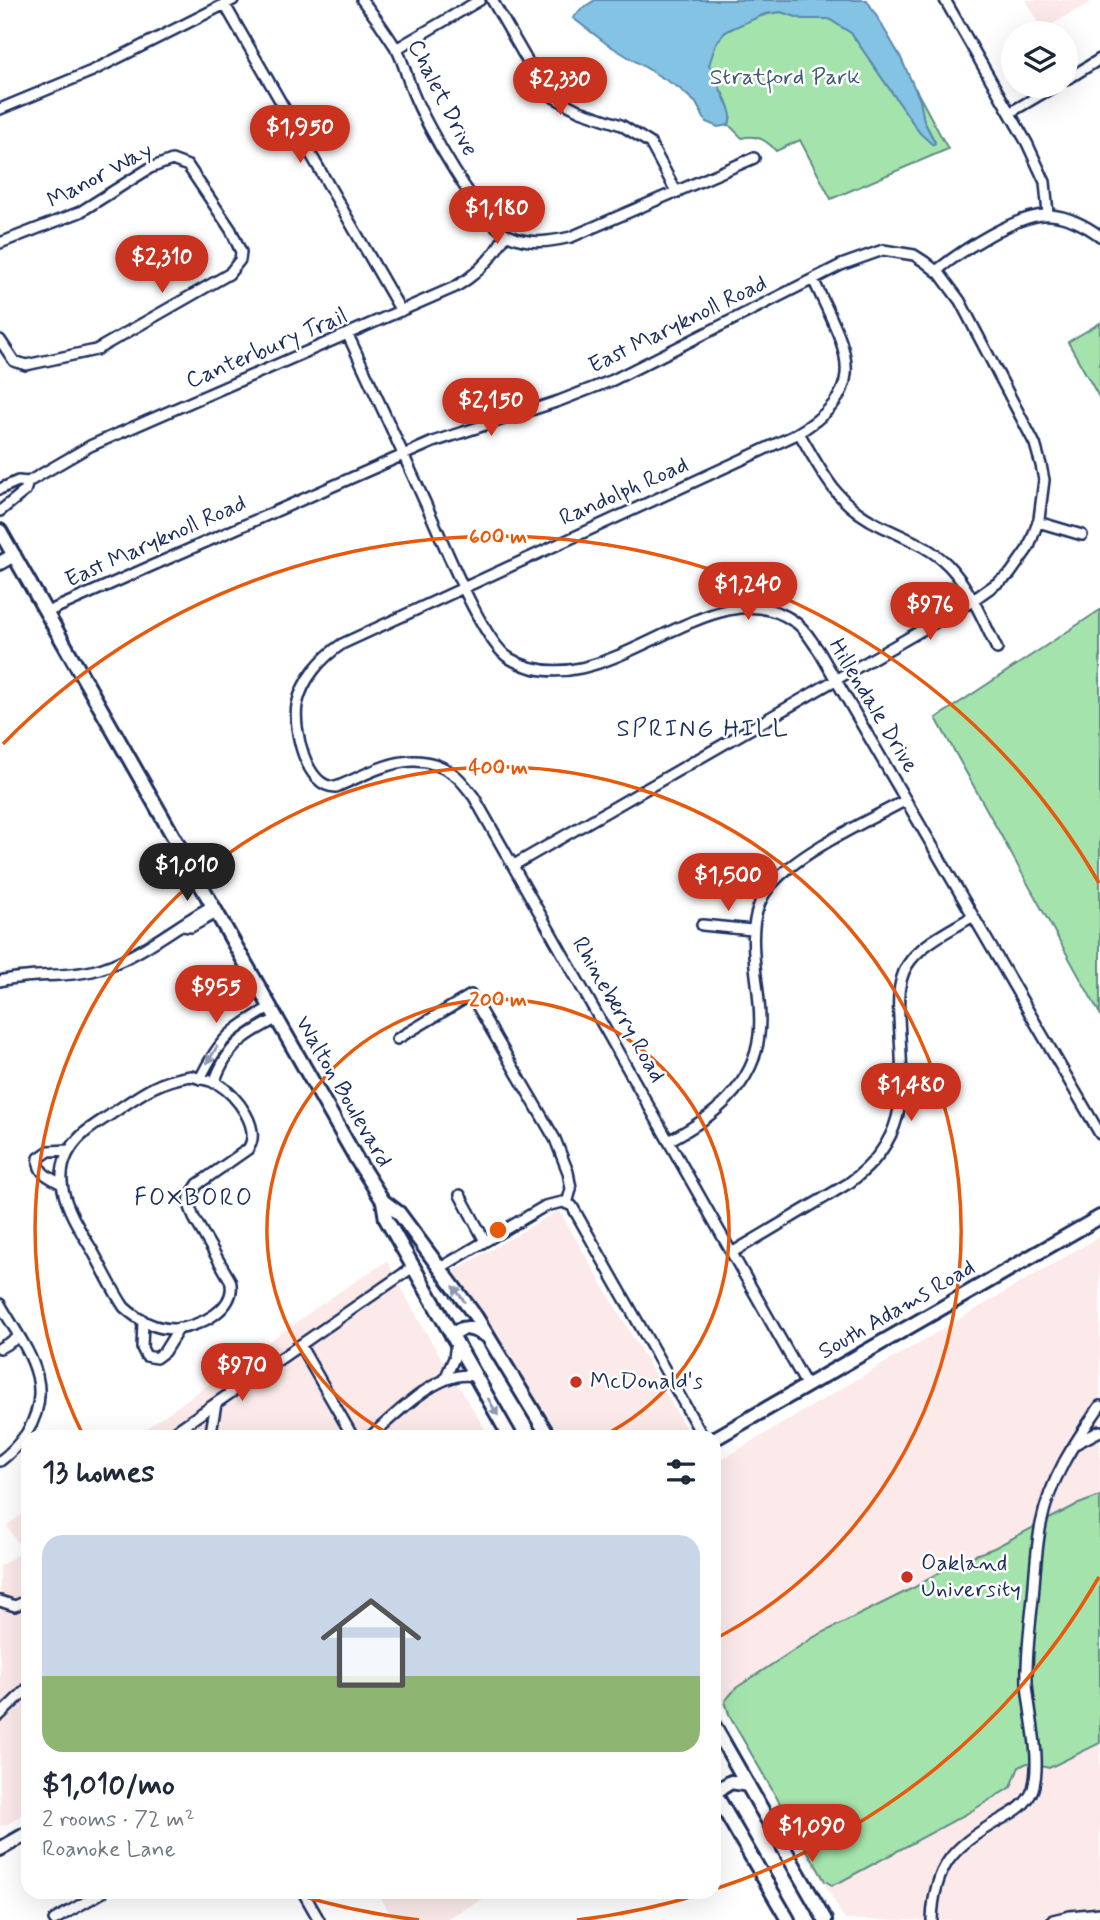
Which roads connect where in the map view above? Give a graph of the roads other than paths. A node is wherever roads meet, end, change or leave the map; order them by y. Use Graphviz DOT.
graph roads {
  1 [pos="362,0"];
  2 [pos="480,0"];
  3 [pos="492,0"];
  4 [pos="945,0"];
  5 [pos="229,2"];
  6 [pos="397,49"];
  7 [pos="1100,59"];
  8 [pos="1078,72"];
  9 [pos="1034,98"];
  10 [pos="0,109"];
  11 [pos="1010,112"];
  12 [pos="754,158"];
  13 [pos="677,192"];
  14 [pos="1048,214"];
  15 [pos="506,234"];
  16 [pos="1100,236"];
  17 [pos="0,243"];
  18 [pos="936,271"];
  19 [pos="813,279"];
  20 [pos="401,311"];
  21 [pos="348,335"];
  22 [pos="0,340"];
  23 [pos="799,433"];
  24 [pos="404,455"];
  25 [pos="28,482"];
  26 [pos="0,489"];
  27 [pos="0,511"];
  28 [pos="1038,522"];
  29 [pos="0,531"];
  30 [pos="1082,535"];
  31 [pos="13,555"];
  32 [pos="0,563"];
  33 [pos="464,587"];
  34 [pos="973,601"];
  35 [pos="47,612"];
  36 [pos="997,649"];
  37 [pos="835,680"];
  38 [pos="328,787"];
  39 [pos="906,800"];
  40 [pos="514,865"];
  41 [pos="214,910"];
  42 [pos="973,916"];
  43 [pos="702,925"];
  44 [pos="752,930"];
  45 [pos="0,981"];
  46 [pos="273,1013"];
  47 [pos="397,1039"];
  48 [pos="200,1079"];
  49 [pos="214,1083"];
  50 [pos="1100,1134"];
  51 [pos="670,1140"];
  52 [pos="69,1150"];
  53 [pos="60,1183"];
  54 [pos="460,1195"];
  55 [pos="383,1201"];
  56 [pos="567,1204"];
  57 [pos="1100,1217"];
  58 [pos="485,1241"];
  59 [pos="425,1248"];
  60 [pos="733,1252"];
  61 [pos="406,1255"];
  62 [pos="413,1267"];
  63 [pos="440,1268"];
  64 [pos="0,1304"];
  65 [pos="143,1320"];
  66 [pos="179,1328"];
  67 [pos="19,1337"];
  68 [pos="490,1338"];
  69 [pos="454,1340"];
  70 [pos="300,1345"];
  71 [pos="0,1348"];
  72 [pos="477,1377"];
  73 [pos="445,1379"];
  74 [pos="807,1386"];
  75 [pos="216,1404"];
  76 [pos="1100,1406"];
  77 [pos="27,1430"];
  78 [pos="177,1430"];
  79 [pos="211,1430"];
  80 [pos="348,1430"];
  81 [pos="378,1430"];
  82 [pos="506,1430"];
  83 [pos="545,1430"];
  84 [pos="698,1430"];
  85 [pos="1100,1431"];
  86 [pos="721,1435"];
  87 [pos="21,1441"];
  88 [pos="1071,1449"];
  89 [pos="0,1461"];
  90 [pos="0,1601"];
  91 [pos="21,1603"];
  92 [pos="21,1695"];
  93 [pos="0,1715"];
  94 [pos="721,1744"];
  95 [pos="748,1785"];
  96 [pos="721,1788"];
  97 [pos="721,1804"];
  98 [pos="21,1837"];
  99 [pos="0,1849"];
  100 [pos="91,1899"];
  101 [pos="307,1899"];
  102 [pos="1100,1913"];
  103 [pos="54,1920"];
  104 [pos="319,1920"];
  105 [pos="788,1920"];
  106 [pos="825,1920"];
  107 [pos="932,1920"];
  108 [pos="1053,1920"];
  1 -- 6 [label="street, Chalet Drive"];
  2 -- 6 [label="street"];
  3 -- 13 [label="street"];
  4 -- 11 [label="street"];
  5 -- 10 [label="street"];
  5 -- 20 [label="street"];
  6 -- 15 [label="street, Chalet Drive"];
  7 -- 8 [label="street"];
  9 -- 11 [label="street"];
  11 -- 14 [label="street"];
  12 -- 13 [label="street"];
  13 -- 15 [label="street"];
  14 -- 16 [label="street"];
  14 -- 18 [label="street"];
  15 -- 20 [label="street, Canterbury Trail"];
  17 -- 22 [label="street, Manor Way"];
  18 -- 19 [label="street, East Maryknoll Road"];
  18 -- 28 [label="street"];
  19 -- 23 [label="street, Randolph Road"];
  19 -- 24 [label="street, East Maryknoll Road"];
  20 -- 21 [label="street, Canterbury Trail"];
  21 -- 24 [label="street, Hillendale Drive"];
  21 -- 25 [label="street, Canterbury Trail"];
  23 -- 33 [label="street, Randolph Road"];
  23 -- 34 [label="street"];
  24 -- 33 [label="street, Hillendale Drive"];
  24 -- 35 [label="street, East Maryknoll Road"];
  25 -- 26 [label="street, Canterbury Trail"];
  25 -- 27 [label="street, Canterbury Trail"];
  28 -- 30 [label="street"];
  28 -- 34 [label="street"];
  29 -- 31 [label="main road, Walton Boulevard"];
  31 -- 32 [label="main road"];
  31 -- 35 [label="main road, Walton Boulevard"];
  33 -- 37 [label="street, Hillendale Drive"];
  33 -- 38 [label="street, Randolph Road"];
  34 -- 36 [label="street"];
  34 -- 37 [label="street"];
  35 -- 41 [label="main road, Walton Boulevard"];
  37 -- 39 [label="street, Hillendale Drive"];
  37 -- 40 [label="street"];
  38 -- 40 [label="street, Rhineberry Road"];
  39 -- 42 [label="street, Hillendale Drive"];
  39 -- 44 [label="street"];
  40 -- 51 [label="street, Rhineberry Road"];
  41 -- 45 [label="street"];
  41 -- 46 [label="main road, Walton Boulevard"];
  42 -- 50 [label="street, Hillendale Drive"];
  42 -- 60 [label="street"];
  43 -- 44 [label="street"];
  44 -- 51 [label="street"];
  46 -- 48 [label="street, one-way"];
  46 -- 49 [label="street"];
  46 -- 55 [label="main road, Walton Boulevard"];
  47 -- 56 [label="street"];
  48 -- 49 [label="street"];
  48 -- 52 [label="street"];
  49 -- 66 [label="street"];
  51 -- 60 [label="street, Rhineberry Road"];
  52 -- 53 [label="street"];
  52 -- 53 [label="street"];
  53 -- 65 [label="street"];
  54 -- 58 [label="street"];
  55 -- 59 [label="main road, Walton Boulevard"];
  55 -- 61 [label="main road"];
  56 -- 58 [label="street"];
  56 -- 84 [label="street"];
  57 -- 74 [label="main road, South Adams Road"];
  58 -- 63 [label="street"];
  59 -- 61 [label="main road"];
  59 -- 63 [label="main road, Walton Boulevard"];
  60 -- 74 [label="street, Rhineberry Road"];
  61 -- 62 [label="main road"];
  62 -- 69 [label="main road"];
  62 -- 70 [label="street"];
  68 -- 63 [label="main road, Walton Boulevard, one-way"];
  64 -- 67 [label="street"];
  65 -- 66 [label="street"];
  65 -- 66 [label="street"];
  67 -- 71 [label="street"];
  67 -- 77 [label="street"];
  68 -- 69 [label="main road"];
  68 -- 83 [label="main road, Walton Boulevard"];
  69 -- 72 [label="main road"];
  69 -- 73 [label="street"];
  70 -- 75 [label="street"];
  70 -- 80 [label="street"];
  72 -- 73 [label="street"];
  72 -- 82 [label="main road, one-way"];
  73 -- 81 [label="street"];
  74 -- 86 [label="main road, South Adams Road"];
  75 -- 78 [label="street"];
  75 -- 79 [label="street"];
  76 -- 88 [label="street"];
  85 -- 88 [label="street"];
  87 -- 89 [label="street"];
  88 -- 107 [label="street"];
  90 -- 91 [label="street"];
  92 -- 93 [label="street"];
  94 -- 95 [label="main road"];
  95 -- 96 [label="main road"];
  95 -- 106 [label="main road"];
  97 -- 105 [label="main road"];
  98 -- 99 [label="main road"];
  100 -- 103 [label="street"];
  101 -- 104 [label="street"];
  102 -- 108 [label="street"];
}
